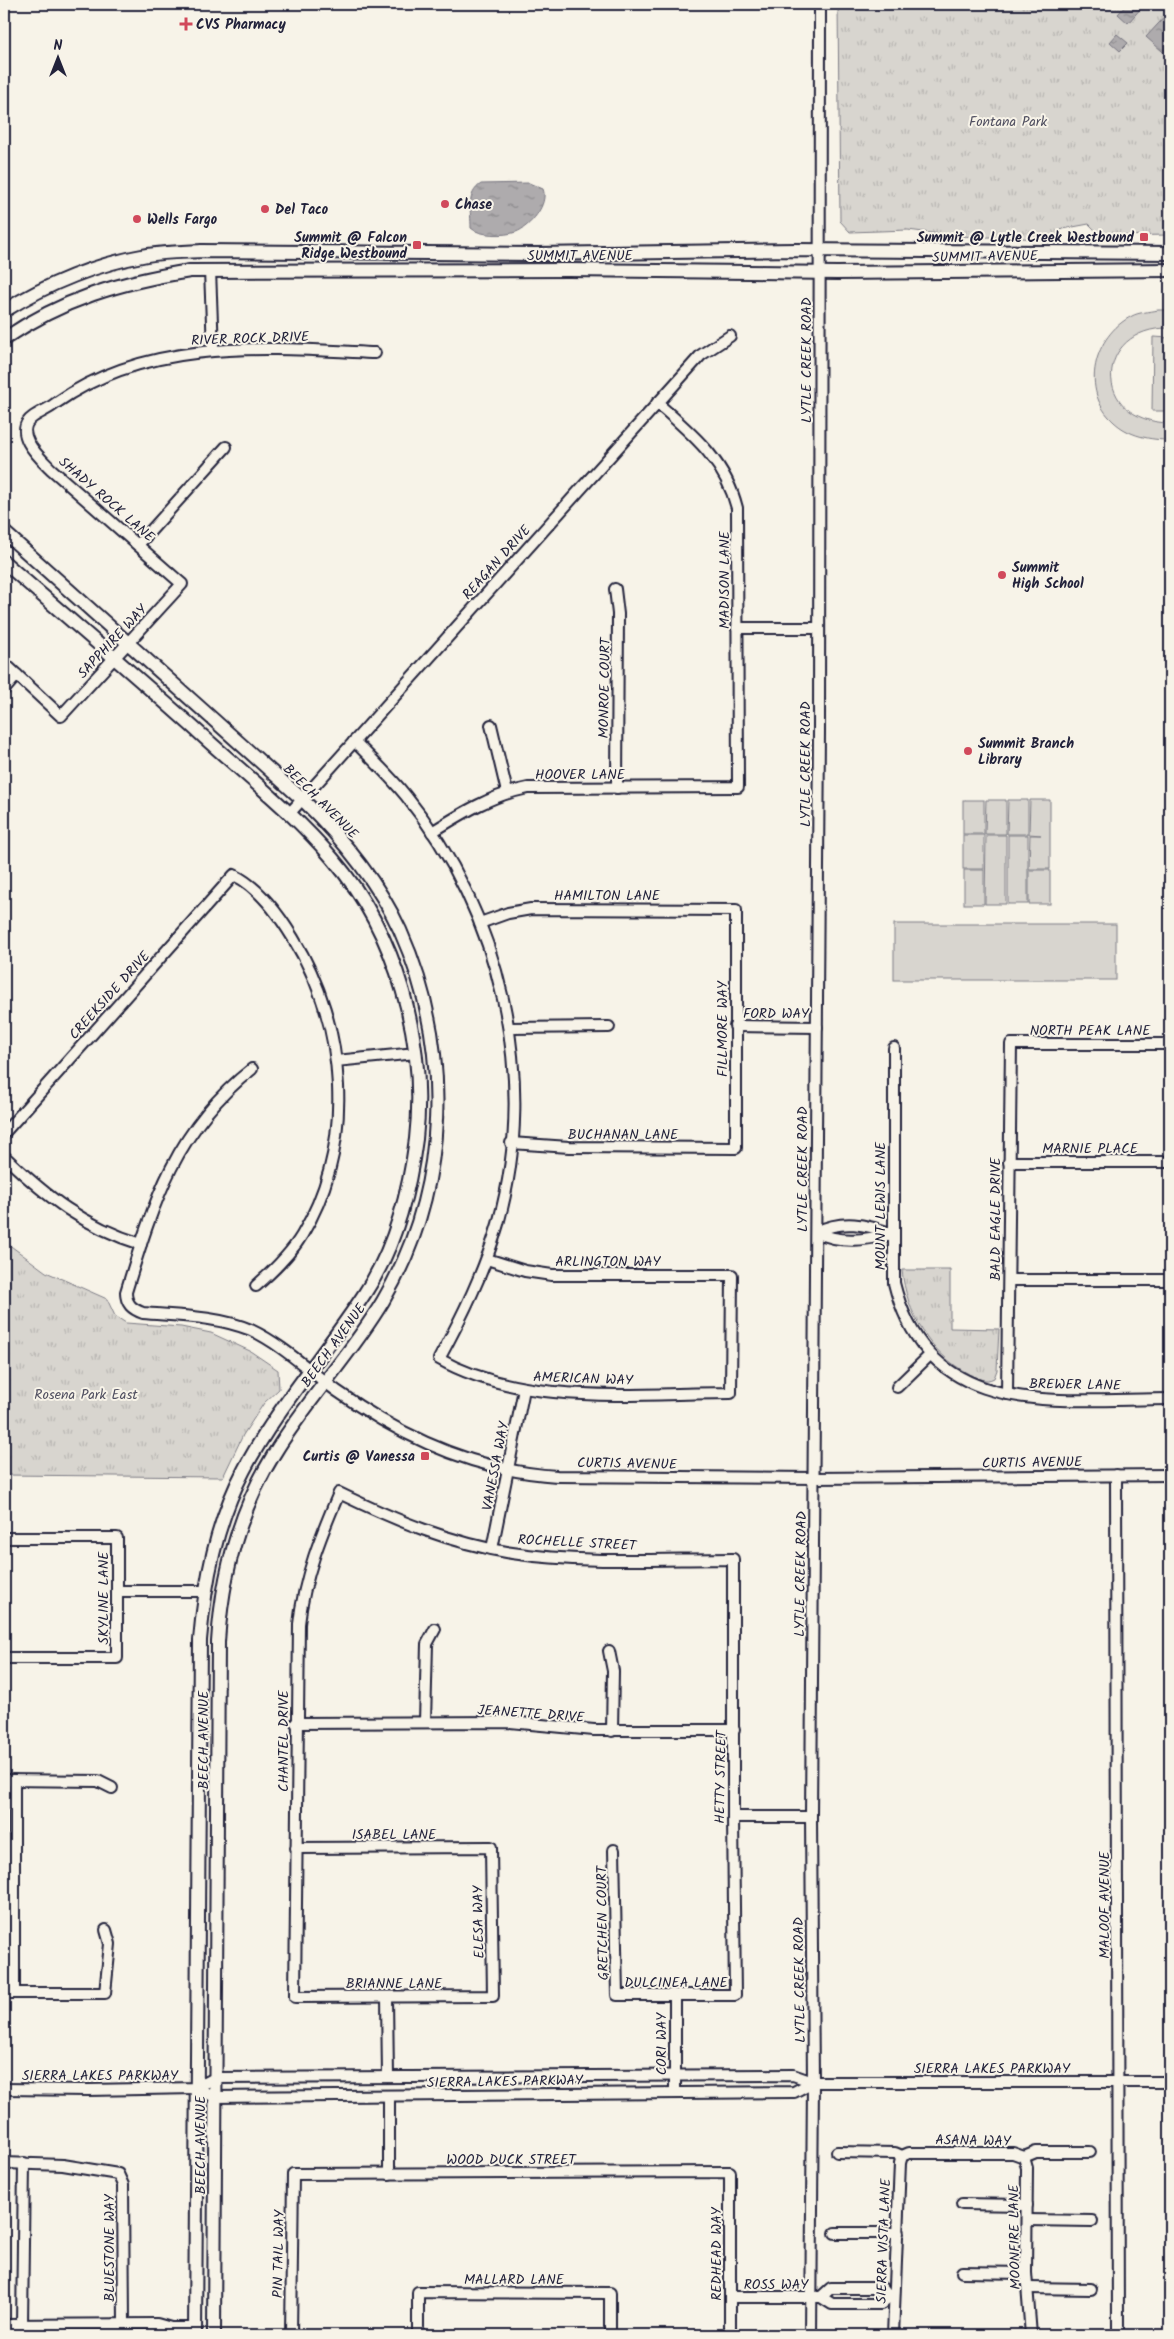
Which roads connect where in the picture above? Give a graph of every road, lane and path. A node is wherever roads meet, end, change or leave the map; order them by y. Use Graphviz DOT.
graph roads {
  1 [pos="820,4"];
  2 [pos="820,251"];
  3 [pos="1170,253"];
  4 [pos="210,270"];
  5 [pos="1170,270"];
  6 [pos="820,273"];
  7 [pos="4,311"];
  8 [pos="730,336"];
  9 [pos="4,339"];
  10 [pos="213,350"];
  11 [pos="375,353"];
  12 [pos="657,403"];
  13 [pos="25,427"];
  14 [pos="226,447"];
  15 [pos="4,532"];
  16 [pos="138,545"];
  17 [pos="4,562"];
  18 [pos="182,584"];
  19 [pos="615,589"];
  20 [pos="737,628"];
  21 [pos="819,628"];
  22 [pos="128,645"];
  23 [pos="115,658"];
  24 [pos="4,664"];
  25 [pos="17,675"];
  26 [pos="4,690"];
  27 [pos="491,725"];
  28 [pos="354,741"];
  29 [pos="738,787"];
  30 [pos="617,788"];
  31 [pos="507,792"];
  32 [pos="302,799"];
  33 [pos="289,814"];
  34 [pos="432,832"];
  35 [pos="736,910"];
  36 [pos="480,923"];
  37 [pos="735,1026"];
  38 [pos="817,1027"];
  39 [pos="509,1028"];
  40 [pos="609,1028"];
  41 [pos="1011,1044"];
  42 [pos="1170,1044"];
  43 [pos="894,1048"];
  44 [pos="416,1053"];
  45 [pos="336,1061"];
  46 [pos="252,1069"];
  47 [pos="4,1133"];
  48 [pos="511,1143"];
  49 [pos="736,1148"];
  50 [pos="4,1156"];
  51 [pos="1010,1162"];
  52 [pos="1170,1162"];
  53 [pos="816,1232"];
  54 [pos="893,1234"];
  55 [pos="141,1244"];
  56 [pos="487,1258"];
  57 [pos="1009,1280"];
  58 [pos="1170,1280"];
  59 [pos="256,1286"];
  60 [pos="930,1355"];
  61 [pos="310,1370"];
  62 [pos="325,1382"];
  63 [pos="897,1386"];
  64 [pos="524,1389"];
  65 [pos="731,1393"];
  66 [pos="1007,1394"];
  67 [pos="1170,1399"];
  68 [pos="508,1470"];
  69 [pos="1116,1475"];
  70 [pos="1170,1475"];
  71 [pos="814,1478"];
  72 [pos="339,1493"];
  73 [pos="4,1538"];
  74 [pos="492,1549"];
  75 [pos="733,1559"];
  76 [pos="117,1591"];
  77 [pos="204,1591"];
  78 [pos="434,1629"];
  79 [pos="609,1651"];
  80 [pos="4,1658"];
  81 [pos="425,1722"];
  82 [pos="296,1723"];
  83 [pos="734,1730"];
  84 [pos="612,1731"];
  85 [pos="9,1780"];
  86 [pos="112,1788"];
  87 [pos="733,1817"];
  88 [pos="811,1817"];
  89 [pos="296,1848"];
  90 [pos="491,1848"];
  91 [pos="614,1850"];
  92 [pos="106,1930"];
  93 [pos="9,1993"];
  94 [pos="617,1995"];
  95 [pos="675,1995"];
  96 [pos="735,1995"];
  97 [pos="493,1996"];
  98 [pos="295,1997"];
  99 [pos="387,1997"];
  100 [pos="675,2074"];
  101 [pos="388,2077"];
  102 [pos="215,2078"];
  103 [pos="813,2082"];
  104 [pos="1118,2082"];
  105 [pos="1170,2082"];
  106 [pos="196,2088"];
  107 [pos="4,2089"];
  108 [pos="675,2093"];
  109 [pos="389,2096"];
  110 [pos="215,2097"];
  111 [pos="837,2152"];
  112 [pos="1090,2152"];
  113 [pos="906,2155"];
  114 [pos="1024,2157"];
  115 [pos="4,2163"];
  116 [pos="24,2163"];
  117 [pos="1027,2168"];
  118 [pos="730,2172"];
  119 [pos="293,2174"];
  120 [pos="389,2174"];
  121 [pos="962,2204"];
  122 [pos="1027,2205"];
  123 [pos="1027,2220"];
  124 [pos="1092,2220"];
  125 [pos="835,2233"];
  126 [pos="898,2233"];
  127 [pos="962,2272"];
  128 [pos="1026,2273"];
  129 [pos="1028,2288"];
  130 [pos="1091,2289"];
  131 [pos="730,2297"];
  132 [pos="816,2297"];
  133 [pos="892,2297"];
  134 [pos="124,2324"];
  135 [pos="4,2325"];
  136 [pos="22,2325"];
  137 [pos="195,2332"];
  138 [pos="214,2335"];
  139 [pos="291,2335"];
  140 [pos="418,2335"];
  141 [pos="610,2335"];
  142 [pos="730,2335"];
  143 [pos="811,2335"];
  144 [pos="893,2335"];
  145 [pos="1031,2335"];
  146 [pos="1118,2335"];
  1 -- 2 [label="street, LYTLE CREEK ROAD"];
  2 -- 3 [label="main road, SUMMIT AVENUE"];
  2 -- 6 [label="street, LYTLE CREEK ROAD"];
  2 -- 7 [label="main road, SUMMIT AVENUE"];
  4 -- 6 [label="main road, SUMMIT AVENUE"];
  4 -- 9 [label="main road, SUMMIT AVENUE"];
  4 -- 10 [label="street"];
  5 -- 6 [label="main road, SUMMIT AVENUE"];
  6 -- 21 [label="street, LYTLE CREEK ROAD"];
  8 -- 12 [label="street, REAGAN DRIVE"];
  10 -- 11 [label="street, RIVER ROCK DRIVE"];
  10 -- 13 [label="street, RIVER ROCK DRIVE"];
  12 -- 20 [label="street, MADISON LANE"];
  12 -- 28 [label="street, REAGAN DRIVE"];
  13 -- 16 [label="street, SHADY ROCK LANE"];
  14 -- 16 [label="street"];
  15 -- 22 [label="main road, BEECH AVENUE"];
  16 -- 18 [label="street, SHADY ROCK LANE"];
  17 -- 23 [label="main road, BEECH AVENUE"];
  18 -- 22 [label="street, SAPPHIRE WAY"];
  19 -- 30 [label="street, MONROE COURT"];
  20 -- 21 [label="street"];
  20 -- 29 [label="street, MADISON LANE"];
  21 -- 38 [label="street, LYTLE CREEK ROAD"];
  22 -- 23 [label="street, SAPPHIRE WAY"];
  22 -- 32 [label="main road, BEECH AVENUE"];
  23 -- 25 [label="street, SAPPHIRE WAY"];
  23 -- 33 [label="main road, BEECH AVENUE"];
  24 -- 25 [label="street"];
  25 -- 26 [label="street"];
  27 -- 31 [label="street"];
  28 -- 32 [label="street, REAGAN DRIVE"];
  28 -- 34 [label="street"];
  29 -- 30 [label="street, HOOVER LANE"];
  30 -- 31 [label="street, HOOVER LANE"];
  31 -- 34 [label="street, HOOVER LANE"];
  32 -- 33 [label="street, REAGAN DRIVE"];
  32 -- 62 [label="main road, BEECH AVENUE"];
  33 -- 44 [label="main road, BEECH AVENUE"];
  34 -- 36 [label="street"];
  35 -- 36 [label="street, HAMILTON LANE"];
  35 -- 37 [label="street, FILLMORE WAY"];
  36 -- 39 [label="street"];
  37 -- 38 [label="street, FORD WAY"];
  37 -- 49 [label="street, FILLMORE WAY"];
  38 -- 53 [label="street, LYTLE CREEK ROAD"];
  39 -- 40 [label="street"];
  39 -- 48 [label="street"];
  41 -- 42 [label="street, NORTH PEAK LANE"];
  41 -- 51 [label="street, BALD EAGLE DRIVE"];
  43 -- 54 [label="street, MOUNT LEWIS LANE"];
  44 -- 45 [label="street"];
  44 -- 61 [label="main road, BEECH AVENUE"];
  45 -- 47 [label="street, CREEKSIDE DRIVE"];
  45 -- 59 [label="street"];
  46 -- 55 [label="street"];
  48 -- 49 [label="street, BUCHANAN LANE"];
  48 -- 56 [label="street"];
  50 -- 55 [label="street"];
  51 -- 52 [label="street, MARNIE PLACE"];
  51 -- 57 [label="street, BALD EAGLE DRIVE"];
  53 -- 54 [label="street"];
  53 -- 54 [label="street"];
  53 -- 71 [label="street, LYTLE CREEK ROAD"];
  54 -- 60 [label="street, MOUNT LEWIS LANE"];
  55 -- 61 [label="street, CURTIS AVENUE"];
  56 -- 64 [label="street, AMERICAN WAY"];
  56 -- 65 [label="street, ARLINGTON WAY"];
  57 -- 58 [label="street"];
  57 -- 66 [label="street, BALD EAGLE DRIVE"];
  60 -- 63 [label="street"];
  60 -- 66 [label="street, BREWER LANE"];
  61 -- 62 [label="street, CURTIS AVENUE"];
  61 -- 77 [label="main road, BEECH AVENUE"];
  62 -- 68 [label="street, CURTIS AVENUE"];
  62 -- 102 [label="main road, BEECH AVENUE"];
  64 -- 65 [label="street, AMERICAN WAY"];
  64 -- 68 [label="street, VANESSA WAY"];
  66 -- 67 [label="street, BREWER LANE"];
  68 -- 71 [label="street, CURTIS AVENUE"];
  68 -- 74 [label="street, VANESSA WAY"];
  69 -- 70 [label="street, CURTIS AVENUE"];
  69 -- 71 [label="street, CURTIS AVENUE"];
  69 -- 104 [label="street, MALOOF AVENUE"];
  71 -- 88 [label="street, LYTLE CREEK ROAD"];
  72 -- 74 [label="street, ROCHELLE STREET"];
  72 -- 82 [label="street, CHANTEL DRIVE"];
  73 -- 76 [label="street, SKYLINE LANE"];
  74 -- 75 [label="street, ROCHELLE STREET"];
  75 -- 83 [label="street, HETTY STREET"];
  76 -- 77 [label="street"];
  76 -- 80 [label="street, SKYLINE LANE"];
  77 -- 106 [label="main road, BEECH AVENUE"];
  78 -- 81 [label="street"];
  79 -- 84 [label="street"];
  81 -- 82 [label="street, JEANETTE DRIVE"];
  81 -- 84 [label="street, JEANETTE DRIVE"];
  82 -- 89 [label="street, CHANTEL DRIVE"];
  83 -- 84 [label="street, JEANETTE DRIVE"];
  83 -- 87 [label="street, HETTY STREET"];
  85 -- 86 [label="street"];
  85 -- 93 [label="street"];
  87 -- 88 [label="street"];
  87 -- 96 [label="street, HETTY STREET"];
  88 -- 103 [label="street, LYTLE CREEK ROAD"];
  89 -- 90 [label="street, ISABEL LANE"];
  89 -- 98 [label="street, CHANTEL DRIVE"];
  90 -- 97 [label="street, ELESA WAY"];
  91 -- 94 [label="street, GRETCHEN COURT"];
  92 -- 93 [label="street"];
  94 -- 95 [label="street, DULCINEA LANE"];
  95 -- 96 [label="street, DULCINEA LANE"];
  95 -- 100 [label="street, CORI WAY"];
  97 -- 99 [label="street, BRIANNE LANE"];
  98 -- 99 [label="street, BRIANNE LANE"];
  99 -- 101 [label="street"];
  100 -- 101 [label="street, SIERRA LAKES PARKWAY"];
  100 -- 103 [label="street, SIERRA LAKES PARKWAY"];
  100 -- 108 [label="street, CORI WAY"];
  101 -- 102 [label="street, SIERRA LAKES PARKWAY"];
  102 -- 106 [label="street, SIERRA LAKES PARKWAY"];
  102 -- 110 [label="main road, BEECH AVENUE"];
  103 -- 104 [label="street, SIERRA LAKES PARKWAY"];
  103 -- 108 [label="street, SIERRA LAKES PARKWAY"];
  103 -- 132 [label="street, LYTLE CREEK ROAD"];
  104 -- 105 [label="street, SIERRA LAKES PARKWAY"];
  104 -- 146 [label="street, MALOOF AVENUE"];
  106 -- 107 [label="street, SIERRA LAKES PARKWAY"];
  106 -- 110 [label="street, SIERRA LAKES PARKWAY"];
  106 -- 137 [label="main road, BEECH AVENUE"];
  108 -- 109 [label="street, SIERRA LAKES PARKWAY"];
  109 -- 110 [label="street, SIERRA LAKES PARKWAY"];
  109 -- 120 [label="street"];
  110 -- 138 [label="main road, BEECH AVENUE"];
  111 -- 113 [label="street, ASANA WAY"];
  112 -- 114 [label="street"];
  113 -- 114 [label="street, ASANA WAY"];
  113 -- 126 [label="street, SIERRA VISTA LANE"];
  114 -- 117 [label="street, ASANA WAY"];
  115 -- 116 [label="street"];
  116 -- 134 [label="street, BLUESTONE WAY"];
  116 -- 136 [label="street"];
  117 -- 122 [label="street, MOONFIRE LANE"];
  118 -- 120 [label="street, WOOD DUCK STREET"];
  118 -- 131 [label="street, REDHEAD WAY"];
  119 -- 120 [label="street, WOOD DUCK STREET"];
  119 -- 139 [label="street, PIN TAIL WAY"];
  121 -- 122 [label="street"];
  122 -- 123 [label="street, MOONFIRE LANE"];
  123 -- 124 [label="street"];
  123 -- 128 [label="street, MOONFIRE LANE"];
  125 -- 126 [label="street"];
  126 -- 133 [label="street, SIERRA VISTA LANE"];
  127 -- 128 [label="street"];
  128 -- 129 [label="street, MOONFIRE LANE"];
  129 -- 130 [label="street"];
  129 -- 145 [label="street, MOONFIRE LANE"];
  131 -- 132 [label="street, ROSS WAY"];
  131 -- 142 [label="street, REDHEAD WAY"];
  132 -- 133 [label="street, ROSS WAY"];
  132 -- 133 [label="street, ROSS WAY"];
  132 -- 143 [label="street, LYTLE CREEK ROAD"];
  133 -- 144 [label="street, SIERRA VISTA LANE"];
  134 -- 136 [label="street"];
  134 -- 137 [label="street"];
  135 -- 136 [label="street"];
  140 -- 141 [label="street, MALLARD LANE"];
}
